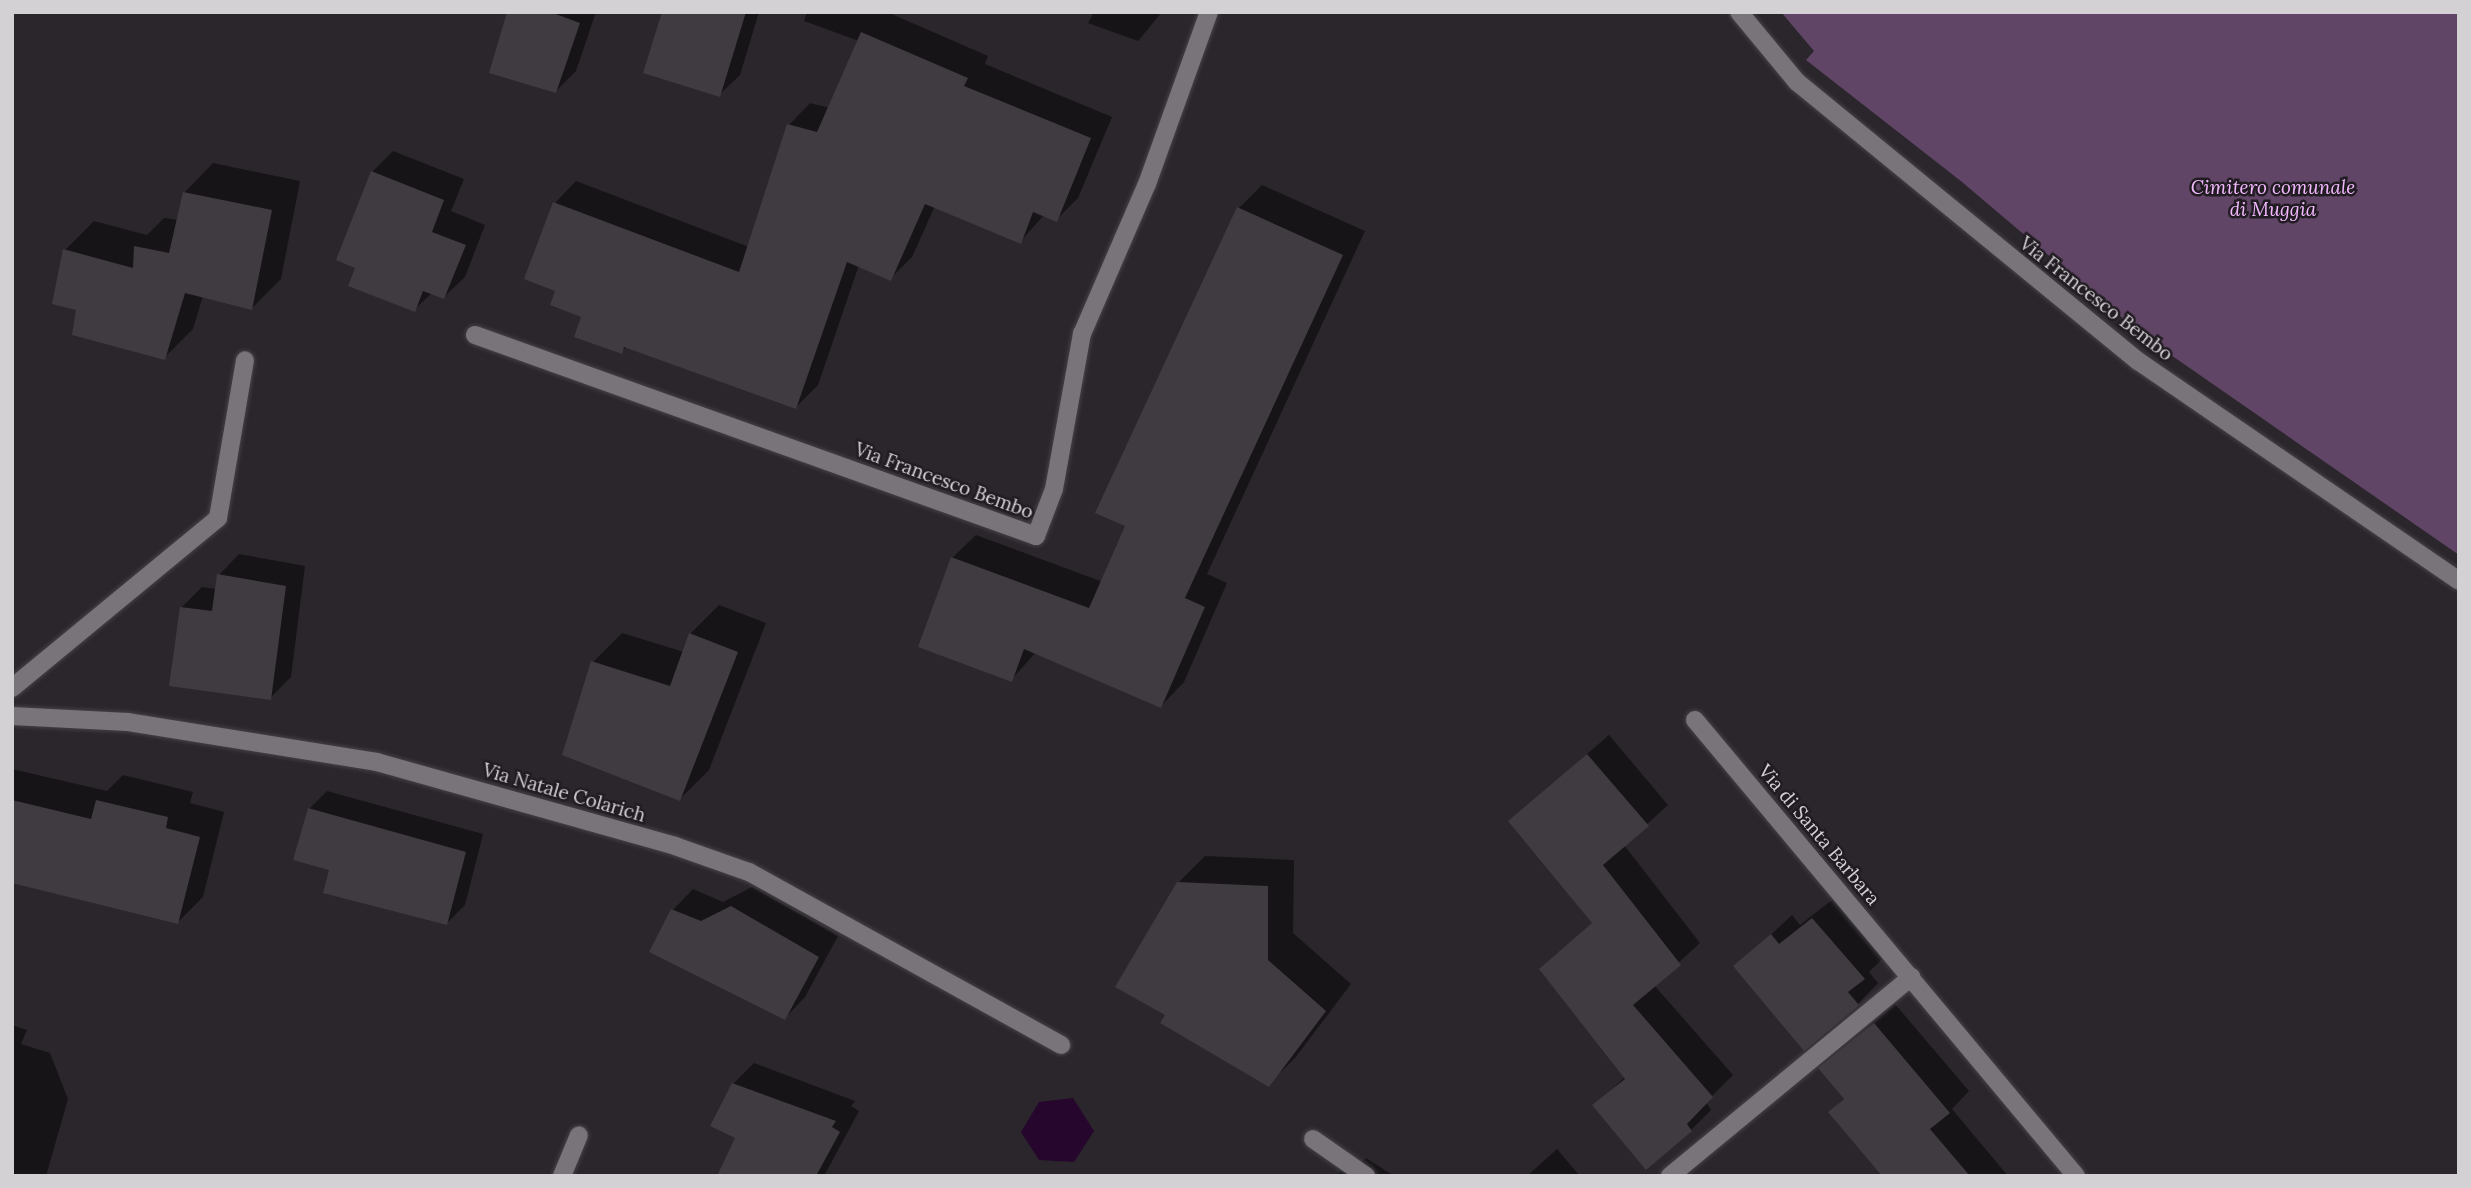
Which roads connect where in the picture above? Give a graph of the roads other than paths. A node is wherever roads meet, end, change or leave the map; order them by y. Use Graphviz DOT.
graph roads {
  1 [pos="1209,12"];
  2 [pos="1738,12"];
  3 [pos="475,335"];
  4 [pos="245,360"];
  5 [pos="2459,581"];
  6 [pos="12,688"];
  7 [pos="12,716"];
  8 [pos="1695,720"];
  9 [pos="1911,977"];
  10 [pos="1061,1045"];
  11 [pos="579,1135"];
  12 [pos="1313,1139"];
  13 [pos="562,1176"];
  14 [pos="1366,1176"];
  15 [pos="1670,1176"];
  16 [pos="2076,1176"];
  1 -- 3 [label="street, Via Francesco Bembo"];
  2 -- 5 [label="street, Via Francesco Bembo"];
  4 -- 6 [label="street"];
  7 -- 10 [label="street, Via Natale Colarich"];
  8 -- 9 [label="street, Via di Santa Barbara"];
  9 -- 15 [label="street"];
  9 -- 16 [label="street, Via di Santa Barbara"];
  11 -- 13 [label="street"];
  12 -- 14 [label="street"];
}
